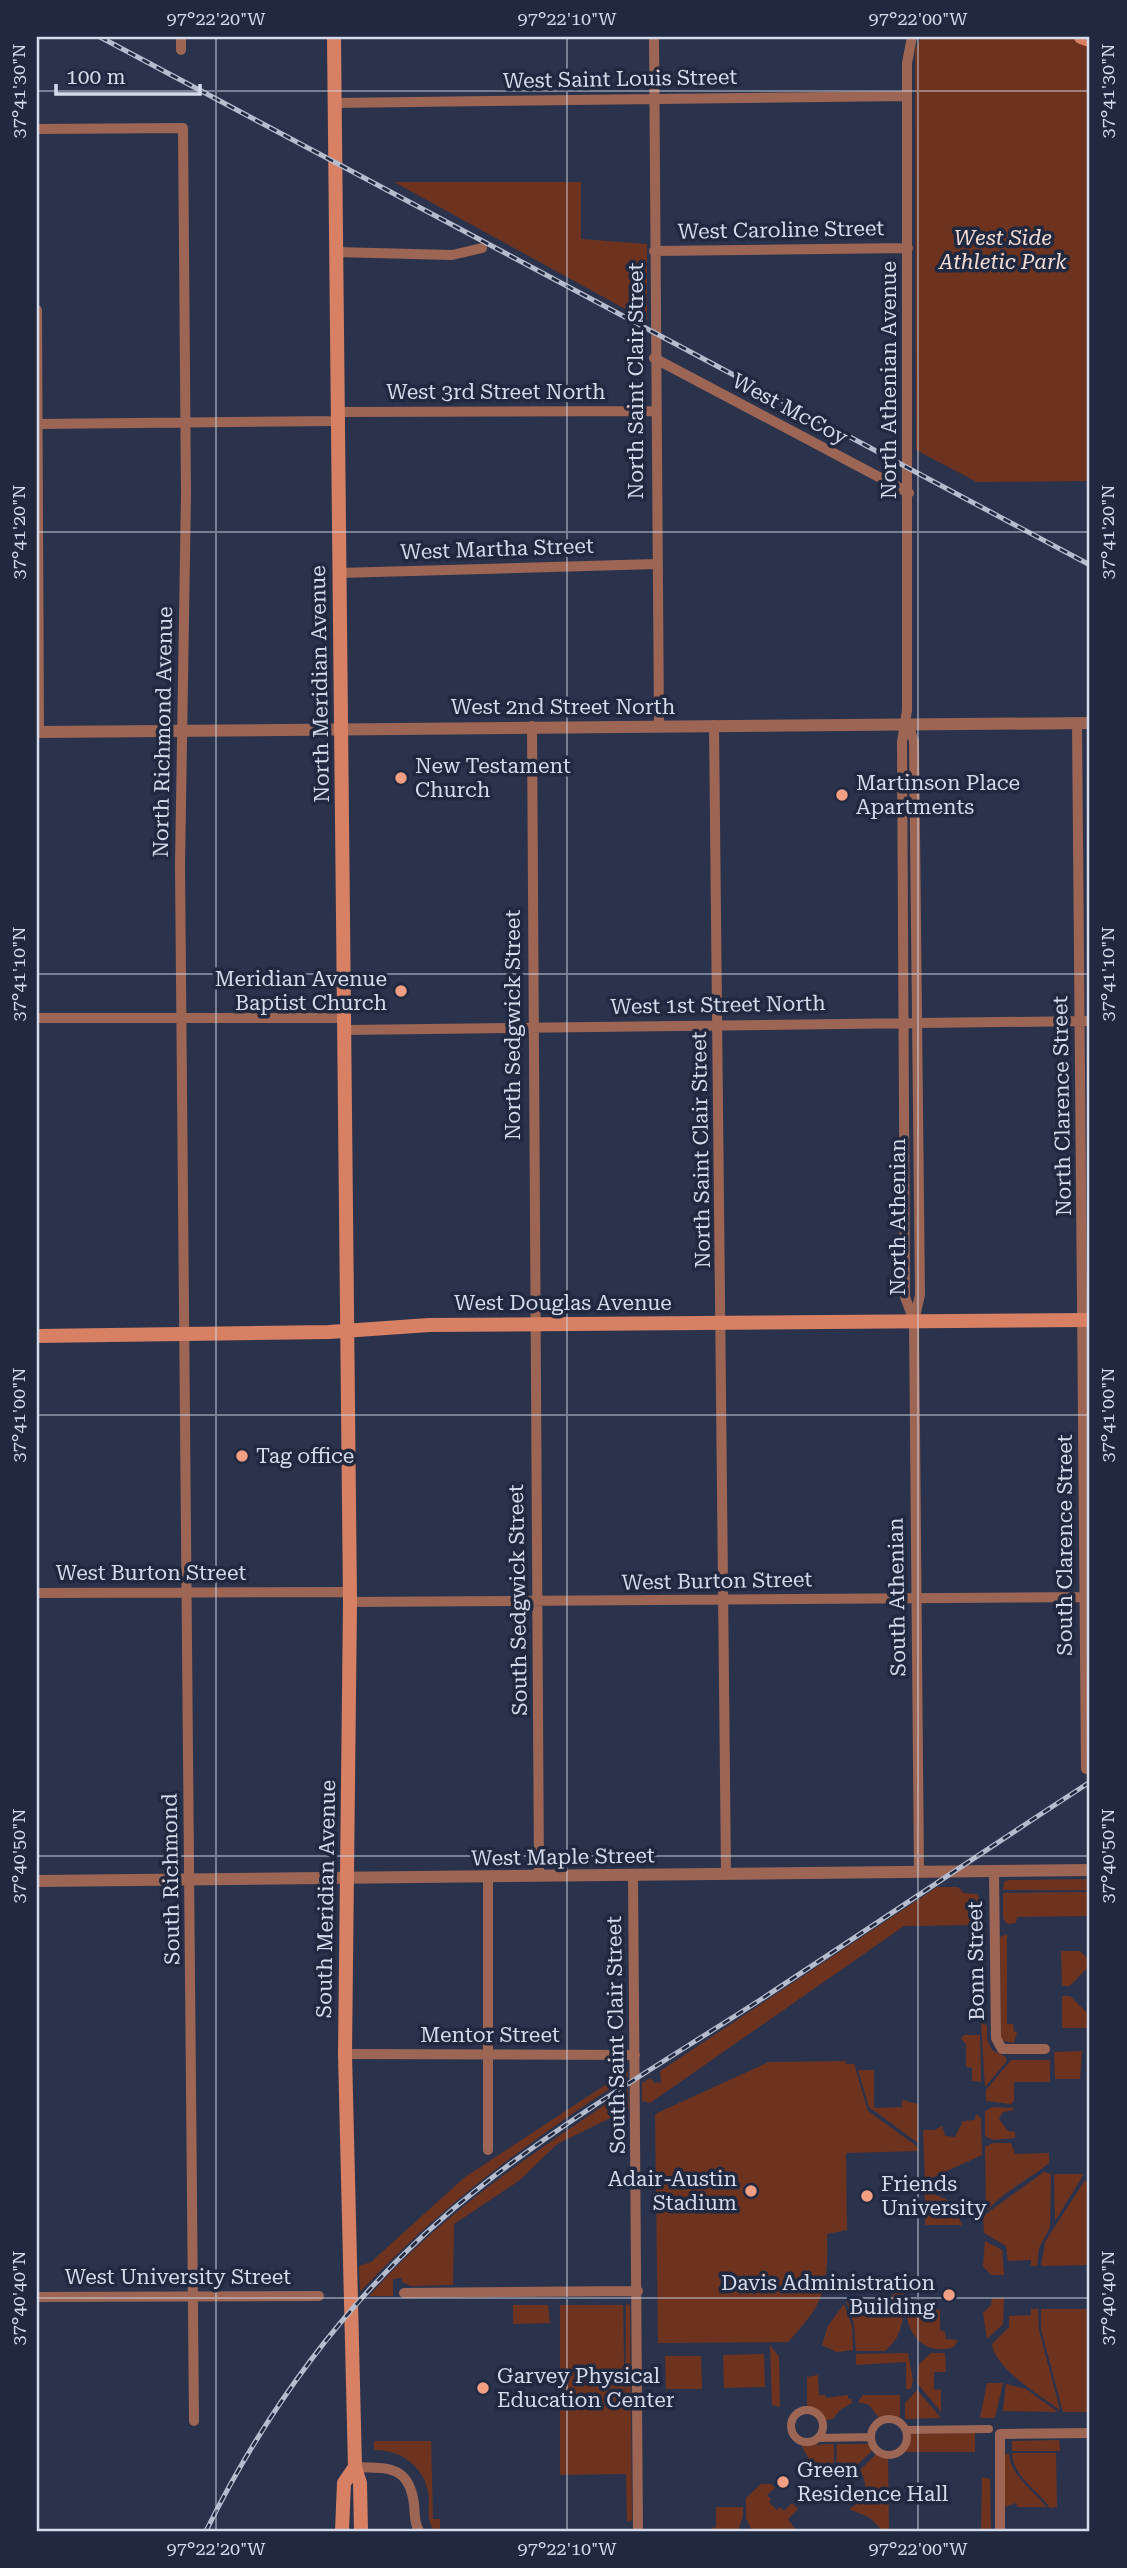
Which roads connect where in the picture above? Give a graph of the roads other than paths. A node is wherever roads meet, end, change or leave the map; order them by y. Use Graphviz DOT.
graph roads {
  1 [pos="181,37"];
  2 [pos="334,37"];
  3 [pos="654,37"];
  4 [pos="912,37"];
  5 [pos="1081,37"];
  6 [pos="1090,40"];
  7 [pos="181,50"];
  8 [pos="906,96"];
  9 [pos="654,99"];
  10 [pos="334,103"];
  11 [pos="37,130"];
  12 [pos="482,248"];
  13 [pos="908,248"];
  14 [pos="654,251"];
  15 [pos="335,252"];
  16 [pos="37,310"];
  17 [pos="654,358"];
  18 [pos="654,411"];
  19 [pos="337,416"];
  20 [pos="185,423"];
  21 [pos="37,424"];
  22 [pos="909,493"];
  23 [pos="656,564"];
  24 [pos="339,573"];
  25 [pos="1084,723"];
  26 [pos="907,724"];
  27 [pos="659,725"];
  28 [pos="714,725"];
  29 [pos="533,726"];
  30 [pos="341,728"];
  31 [pos="183,730"];
  32 [pos="38,732"];
  33 [pos="182,1017"];
  34 [pos="37,1018"];
  35 [pos="1085,1021"];
  36 [pos="917,1022"];
  37 [pos="903,1023"];
  38 [pos="345,1024"];
  39 [pos="719,1025"];
  40 [pos="532,1027"];
  41 [pos="1087,1320"];
  42 [pos="914,1321"];
  43 [pos="722,1323"];
  44 [pos="534,1324"];
  45 [pos="346,1331"];
  46 [pos="183,1335"];
  47 [pos="37,1336"];
  48 [pos="37,1592"];
  49 [pos="187,1592"];
  50 [pos="350,1597"];
  51 [pos="1087,1597"];
  52 [pos="915,1598"];
  53 [pos="724,1600"];
  54 [pos="537,1602"];
  55 [pos="1086,1769"];
  56 [pos="1090,1870"];
  57 [pos="994,1871"];
  58 [pos="919,1872"];
  59 [pos="726,1874"];
  60 [pos="633,1875"];
  61 [pos="539,1876"];
  62 [pos="488,1878"];
  63 [pos="190,1880"];
  64 [pos="348,1880"];
  65 [pos="37,1881"];
  66 [pos="1045,2049"];
  67 [pos="345,2054"];
  68 [pos="488,2054"];
  69 [pos="635,2055"];
  70 [pos="488,2150"];
  71 [pos="638,2291"];
  72 [pos="404,2293"];
  73 [pos="193,2296"];
  74 [pos="319,2296"];
  75 [pos="37,2297"];
  76 [pos="194,2421"];
  77 [pos="906,2430"];
  78 [pos="995,2431"];
  79 [pos="1090,2433"];
  80 [pos="818,2438"];
  81 [pos="871,2438"];
  82 [pos="355,2467"];
  83 [pos="342,2531"];
  84 [pos="361,2531"];
  85 [pos="419,2531"];
  86 [pos="638,2531"];
  87 [pos="1000,2531"];
  1 -- 7 [label="street"];
  2 -- 10 [label="main road, North Meridian Avenue"];
  3 -- 9 [label="street, North Saint Clair Street"];
  4 -- 8 [label="street, North Athenian Avenue"];
  5 -- 6 [label="main road"];
  8 -- 9 [label="street, West Saint Louis Street"];
  8 -- 13 [label="street, North Athenian Avenue"];
  9 -- 10 [label="street, West Saint Louis Street"];
  9 -- 14 [label="street, North Saint Clair Street"];
  10 -- 15 [label="main road, North Meridian Avenue"];
  11 -- 20 [label="street, North Richmond Avenue"];
  12 -- 15 [label="street"];
  13 -- 14 [label="street, West Caroline Street"];
  13 -- 22 [label="street, North Athenian Avenue"];
  14 -- 17 [label="street, North Saint Clair Street"];
  15 -- 19 [label="main road, North Meridian Avenue"];
  16 -- 21 [label="street"];
  17 -- 18 [label="street, North Saint Clair Street"];
  17 -- 22 [label="street, West McCoy"];
  18 -- 19 [label="street, West 3rd Street North"];
  18 -- 23 [label="street, North Saint Clair Street"];
  19 -- 20 [label="street, West 3rd Street North"];
  19 -- 24 [label="main road, North Meridian Avenue"];
  20 -- 21 [label="street, West 3rd Street North"];
  20 -- 31 [label="street, North Richmond Avenue"];
  21 -- 32 [label="street"];
  22 -- 26 [label="street, North Athenian Avenue"];
  23 -- 24 [label="street, West Martha Street"];
  23 -- 27 [label="street, North Saint Clair Street"];
  24 -- 30 [label="main road, North Meridian Avenue"];
  25 -- 26 [label="street, West 2nd Street North"];
  25 -- 35 [label="street, North Clarence Street"];
  26 -- 28 [label="street, West 2nd Street North"];
  26 -- 36 [label="street, North Athenian"];
  26 -- 37 [label="street, North Athenian"];
  27 -- 28 [label="street, West 2nd Street North"];
  27 -- 29 [label="street, West 2nd Street North"];
  28 -- 39 [label="street, North Saint Clair Street"];
  29 -- 30 [label="street, West 2nd Street North"];
  29 -- 40 [label="street, North Sedgwick Street"];
  30 -- 31 [label="street, West 2nd Street North"];
  30 -- 38 [label="main road, North Meridian Avenue"];
  31 -- 32 [label="street, West 2nd Street North"];
  31 -- 33 [label="street, North Richmond Avenue"];
  33 -- 34 [label="street, West 1st Street North"];
  33 -- 38 [label="street, West 1st Street North"];
  33 -- 46 [label="street, North Richmond Avenue"];
  35 -- 36 [label="street, West 1st Street North"];
  35 -- 41 [label="street, North Clarence Street"];
  36 -- 37 [label="street, West 1st Street North"];
  36 -- 42 [label="street, North Athenian"];
  37 -- 39 [label="street, West 1st Street North"];
  37 -- 42 [label="street, North Athenian"];
  38 -- 40 [label="street, West 1st Street North"];
  38 -- 45 [label="main road, North Meridian Avenue"];
  39 -- 40 [label="street, West 1st Street North"];
  39 -- 43 [label="street, North Saint Clair Street"];
  40 -- 44 [label="street, North Sedgwick Street"];
  41 -- 42 [label="main road, West Douglas Avenue"];
  41 -- 51 [label="street, South Clarence Street"];
  42 -- 43 [label="main road, West Douglas Avenue"];
  42 -- 52 [label="street, South Athenian"];
  43 -- 44 [label="main road, West Douglas Avenue"];
  43 -- 53 [label="street"];
  44 -- 45 [label="main road, West Douglas Avenue"];
  44 -- 54 [label="street, South Sedgwick Street"];
  45 -- 46 [label="main road, West Douglas Avenue"];
  45 -- 50 [label="main road, South Meridian Avenue"];
  46 -- 47 [label="main road, West Douglas Avenue"];
  46 -- 49 [label="street, South Richmond"];
  48 -- 49 [label="street, West Burton Street"];
  49 -- 50 [label="street, West Burton Street"];
  49 -- 63 [label="street, South Richmond"];
  50 -- 54 [label="street, West Burton Street"];
  50 -- 64 [label="main road, South Meridian Avenue"];
  51 -- 52 [label="street, West Burton Street"];
  51 -- 55 [label="street, South Clarence Street"];
  52 -- 53 [label="street, West Burton Street"];
  52 -- 58 [label="street, South Athenian"];
  53 -- 54 [label="street, West Burton Street"];
  53 -- 59 [label="street"];
  54 -- 61 [label="street, South Sedgwick Street"];
  56 -- 57 [label="street, West Maple Street"];
  57 -- 58 [label="street, West Maple Street"];
  57 -- 66 [label="street, Bonn Street"];
  58 -- 59 [label="street, West Maple Street"];
  59 -- 60 [label="street, West Maple Street"];
  60 -- 61 [label="street, West Maple Street"];
  60 -- 69 [label="street, South Saint Clair Street"];
  61 -- 62 [label="street, West Maple Street"];
  62 -- 64 [label="street, West Maple Street"];
  62 -- 68 [label="street"];
  63 -- 64 [label="street, West Maple Street"];
  63 -- 65 [label="street, West Maple Street"];
  63 -- 73 [label="street, South Richmond"];
  64 -- 67 [label="main road, South Meridian Avenue"];
  67 -- 68 [label="street, Mentor Street"];
  67 -- 82 [label="main road, South Meridian Avenue"];
  68 -- 69 [label="street, Mentor Street"];
  68 -- 70 [label="street"];
  69 -- 71 [label="street, South Saint Clair Street"];
  71 -- 72 [label="street"];
  71 -- 86 [label="street, South Saint Clair Street"];
  73 -- 74 [label="street, West University Street"];
  73 -- 75 [label="street, West University Street"];
  73 -- 76 [label="street, South Richmond"];
  77 -- 78 [label="street"];
  77 -- 81 [label="street"];
  77 -- 81 [label="street"];
  78 -- 79 [label="street"];
  78 -- 87 [label="street"];
  80 -- 80 [label="street"];
  80 -- 81 [label="street"];
  82 -- 83 [label="main road, South Meridian Avenue"];
  82 -- 84 [label="main road, South Meridian Avenue"];
  82 -- 85 [label="street"];
}
